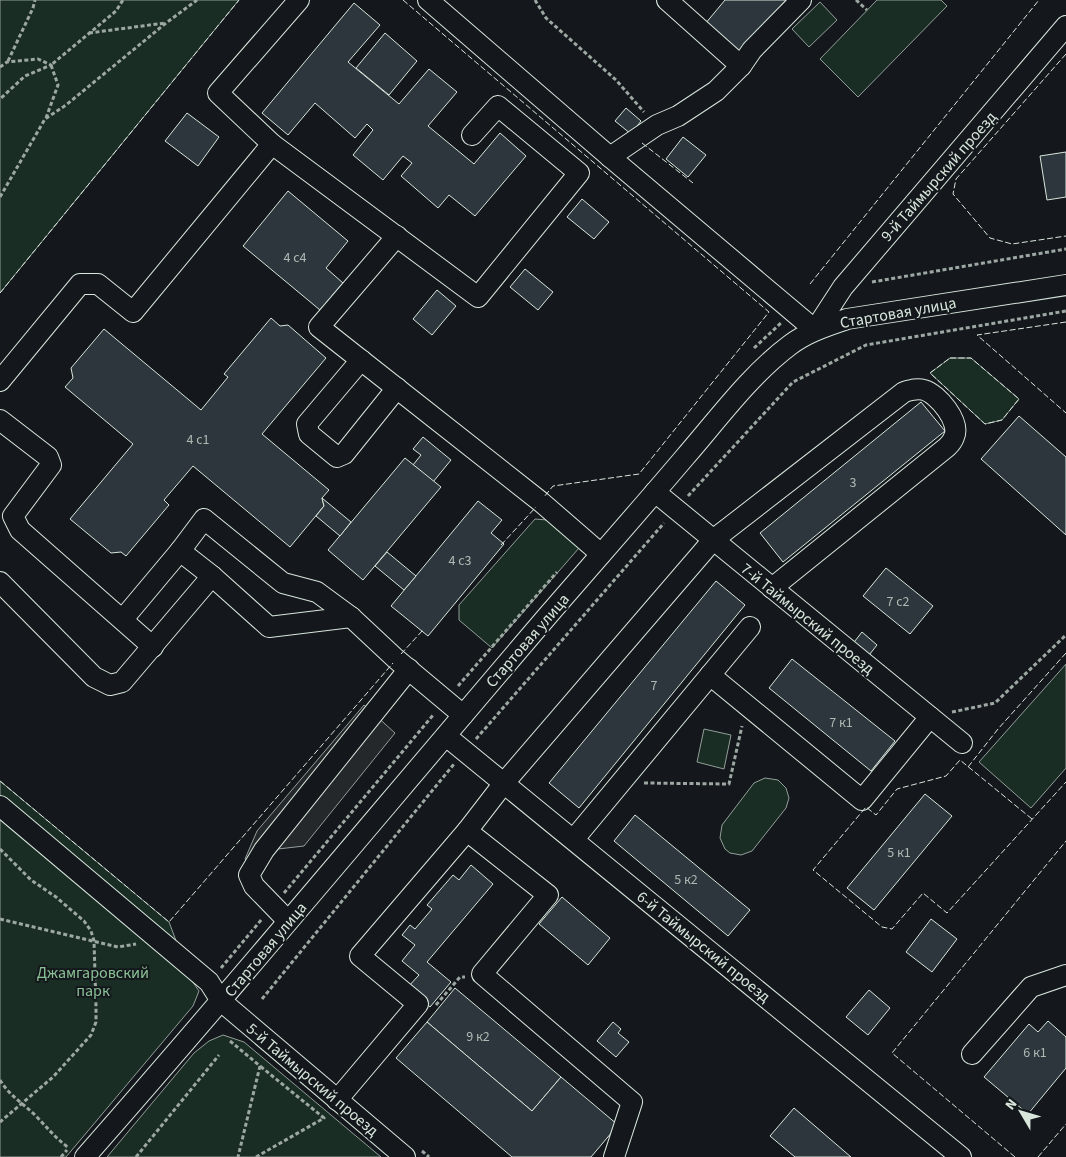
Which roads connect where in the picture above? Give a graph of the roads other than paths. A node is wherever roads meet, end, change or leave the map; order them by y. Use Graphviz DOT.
graph roads {
  1 [pos="299,0"];
  2 [pos="428,0"];
  3 [pos="666,0"];
  4 [pos="801,0"];
  5 [pos="1066,26"];
  6 [pos="741,66"];
  7 [pos="472,135"];
  8 [pos="272,144"];
  9 [pos="610,157"];
  10 [pos="397,236"];
  11 [pos="1066,286"];
  12 [pos="815,330"];
  13 [pos="361,360"];
  14 [pos="0,381"];
  15 [pos="397,388"];
  16 [pos="0,420"];
  17 [pos="655,492"];
  18 [pos="713,540"];
  19 [pos="180,551"];
  20 [pos="602,554"];
  21 [pos="212,576"];
  22 [pos="0,582"];
  23 [pos="772,588"];
  24 [pos="351,617"];
  25 [pos="123,619"];
  26 [pos="750,627"];
  27 [pos="153,647"];
  28 [pos="408,669"];
  29 [pos="710,675"];
  30 [pos="463,715"];
  31 [pos="930,717"];
  32 [pos="446,736"];
  33 [pos="962,743"];
  34 [pos="504,783"];
  35 [pos="0,806"];
  36 [pos="467,831"];
  37 [pos="574,840"];
  38 [pos="288,921"];
  39 [pos="1066,975"];
  40 [pos="221,1001"];
  41 [pos="972,1054"];
  42 [pos="336,1100"];
  43 [pos="77,1152"];
  44 [pos="405,1157"];
  45 [pos="614,1157"];
  46 [pos="961,1157"];
  1 -- 8 [label="street"];
  2 -- 9 [label="street"];
  3 -- 6 [label="street"];
  4 -- 6 [label="street"];
  5 -- 12 [label="street, 9-й Таймырский проезд"];
  6 -- 9 [label="street"];
  7 -- 10 [label="street"];
  8 -- 10 [label="street"];
  8 -- 14 [label="street"];
  9 -- 12 [label="street"];
  10 -- 13 [label="street"];
  11 -- 12 [label="street, Стартовая улица"];
  12 -- 17 [label="street, Стартовая улица"];
  13 -- 15 [label="street"];
  13 -- 15 [label="street"];
  15 -- 20 [label="street"];
  16 -- 25 [label="street"];
  17 -- 18 [label="street, 7-й Таймырский проезд"];
  17 -- 20 [label="street, Стартовая улица"];
  18 -- 23 [label="street, 7-й Таймырский проезд"];
  18 -- 23 [label="street"];
  18 -- 34 [label="street"];
  19 -- 21 [label="street"];
  19 -- 24 [label="street"];
  19 -- 25 [label="street"];
  20 -- 30 [label="street, Стартовая улица"];
  21 -- 24 [label="street"];
  21 -- 27 [label="street"];
  22 -- 27 [label="street"];
  23 -- 31 [label="street, 7-й Таймырский проезд"];
  24 -- 28 [label="street"];
  25 -- 27 [label="street"];
  26 -- 29 [label="street"];
  28 -- 30 [label="street"];
  28 -- 38 [label="street"];
  29 -- 31 [label="street"];
  29 -- 37 [label="street"];
  30 -- 32 [label="street, Стартовая улица"];
  31 -- 33 [label="street, 7-й Таймырский проезд"];
  32 -- 34 [label="street, 6-й Таймырский проезд"];
  32 -- 38 [label="street, Стартовая улица"];
  34 -- 36 [label="street"];
  34 -- 37 [label="street, 6-й Таймырский проезд"];
  35 -- 40 [label="street, 5-й Таймырский проезд"];
  36 -- 42 [label="street"];
  36 -- 45 [label="street"];
  37 -- 46 [label="street, 6-й Таймырский проезд"];
  38 -- 40 [label="street, Стартовая улица"];
  39 -- 41 [label="street"];
  40 -- 42 [label="street, 5-й Таймырский проезд"];
  40 -- 43 [label="street, Стартовая улица"];
  42 -- 44 [label="street, 5-й Таймырский проезд"];
}
